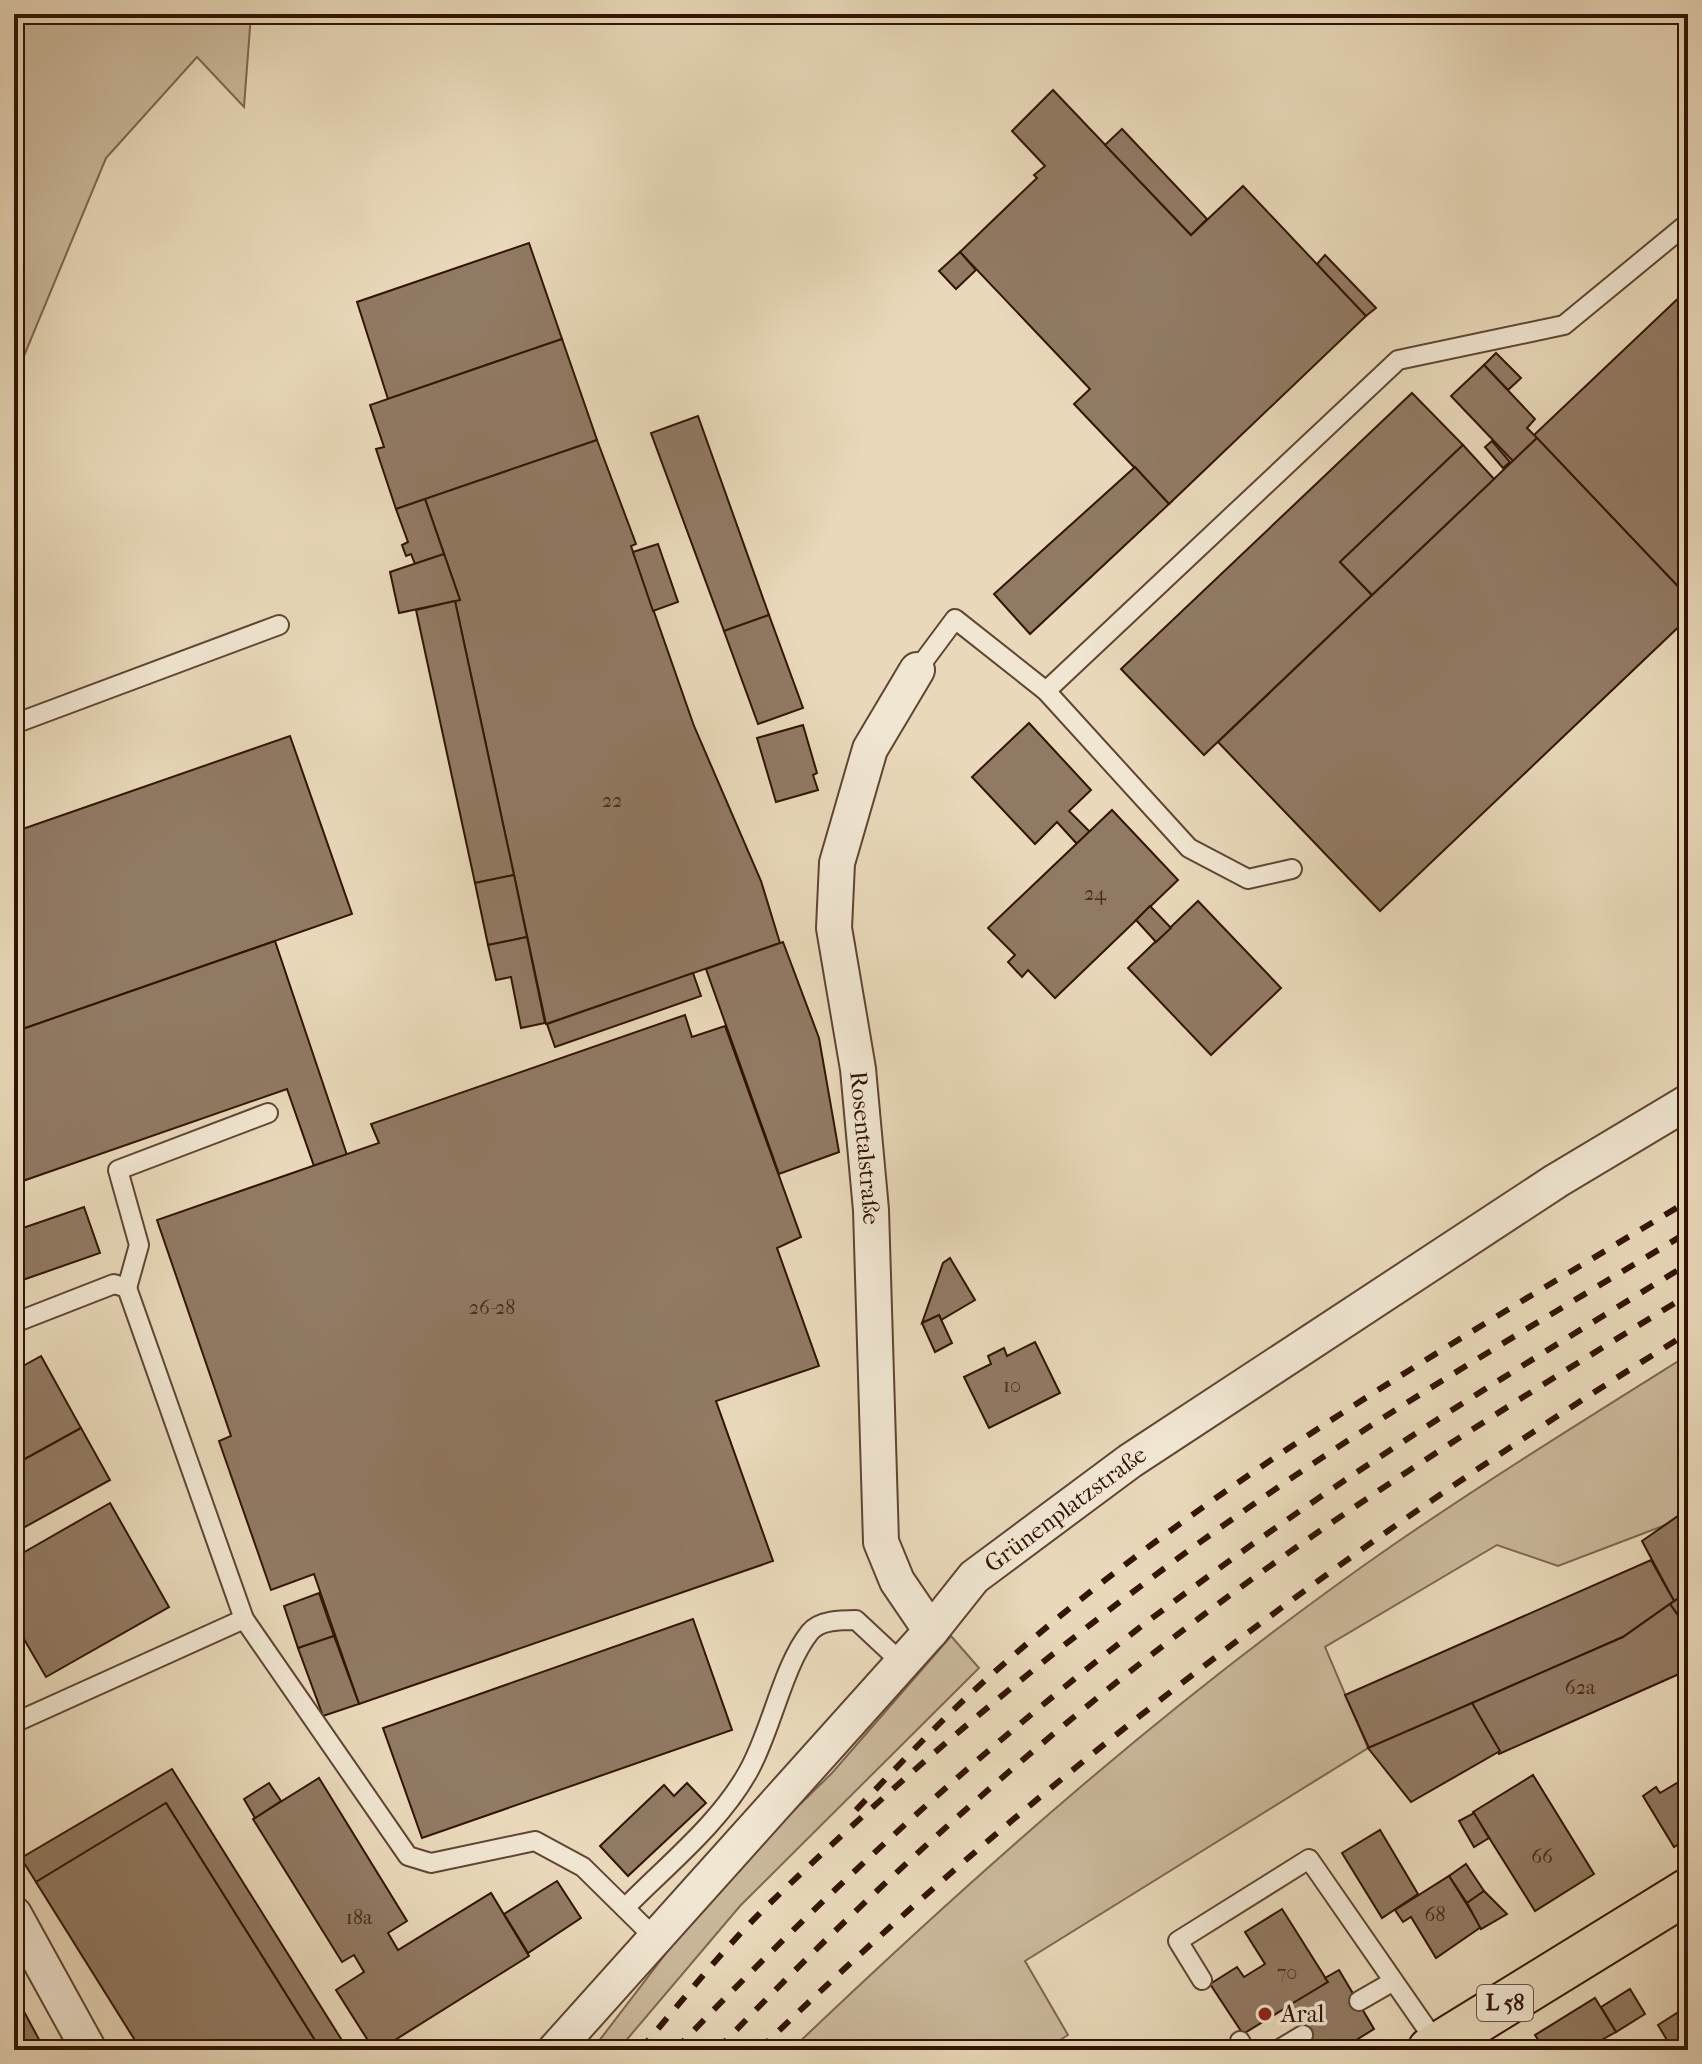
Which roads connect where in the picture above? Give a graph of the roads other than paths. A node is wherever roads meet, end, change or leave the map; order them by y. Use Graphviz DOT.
graph roads {
  1 [pos="1688,223"];
  2 [pos="279,625"];
  3 [pos="917,670"];
  4 [pos="1046,691"];
  5 [pos="14,724"];
  6 [pos="1292,869"];
  7 [pos="1688,1102"];
  8 [pos="268,1113"];
  9 [pos="127,1288"];
  10 [pos="14,1323"];
  11 [pos="244,1619"];
  12 [pos="931,1631"];
  13 [pos="902,1663"];
  14 [pos="14,1723"];
  15 [pos="1688,1891"];
  16 [pos="625,1908"];
  17 [pos="14,1914"];
  18 [pos="654,1937"];
  19 [pos="1202,1980"];
  20 [pos="1392,1982"];
  21 [pos="1359,2001"];
  22 [pos="1303,2035"];
  23 [pos="1434,2047"];
  24 [pos="89,2050"];
  25 [pos="555,2050"];
  26 [pos="1278,2050"];
  1 -- 4 [label="lane"];
  2 -- 5 [label="lane"];
  3 -- 4 [label="lane"];
  3 -- 12 [label="street, Rosentalstraße"];
  4 -- 6 [label="lane"];
  7 -- 12 [label="street, Grünenplatzstraße"];
  8 -- 9 [label="lane"];
  9 -- 10 [label="lane"];
  9 -- 11 [label="lane"];
  11 -- 14 [label="lane"];
  11 -- 16 [label="lane"];
  12 -- 13 [label="street, Grünenplatzstraße"];
  13 -- 16 [label="lane"];
  13 -- 18 [label="street, Grünenplatzstraße"];
  15 -- 23 [label="main road, L 58"];
  16 -- 18 [label="lane"];
  17 -- 24 [label="street"];
  18 -- 25 [label="street, Grünenplatzstraße"];
  19 -- 20 [label="lane"];
  20 -- 21 [label="lane"];
  20 -- 23 [label="lane"];
  22 -- 26 [label="lane"];
}
